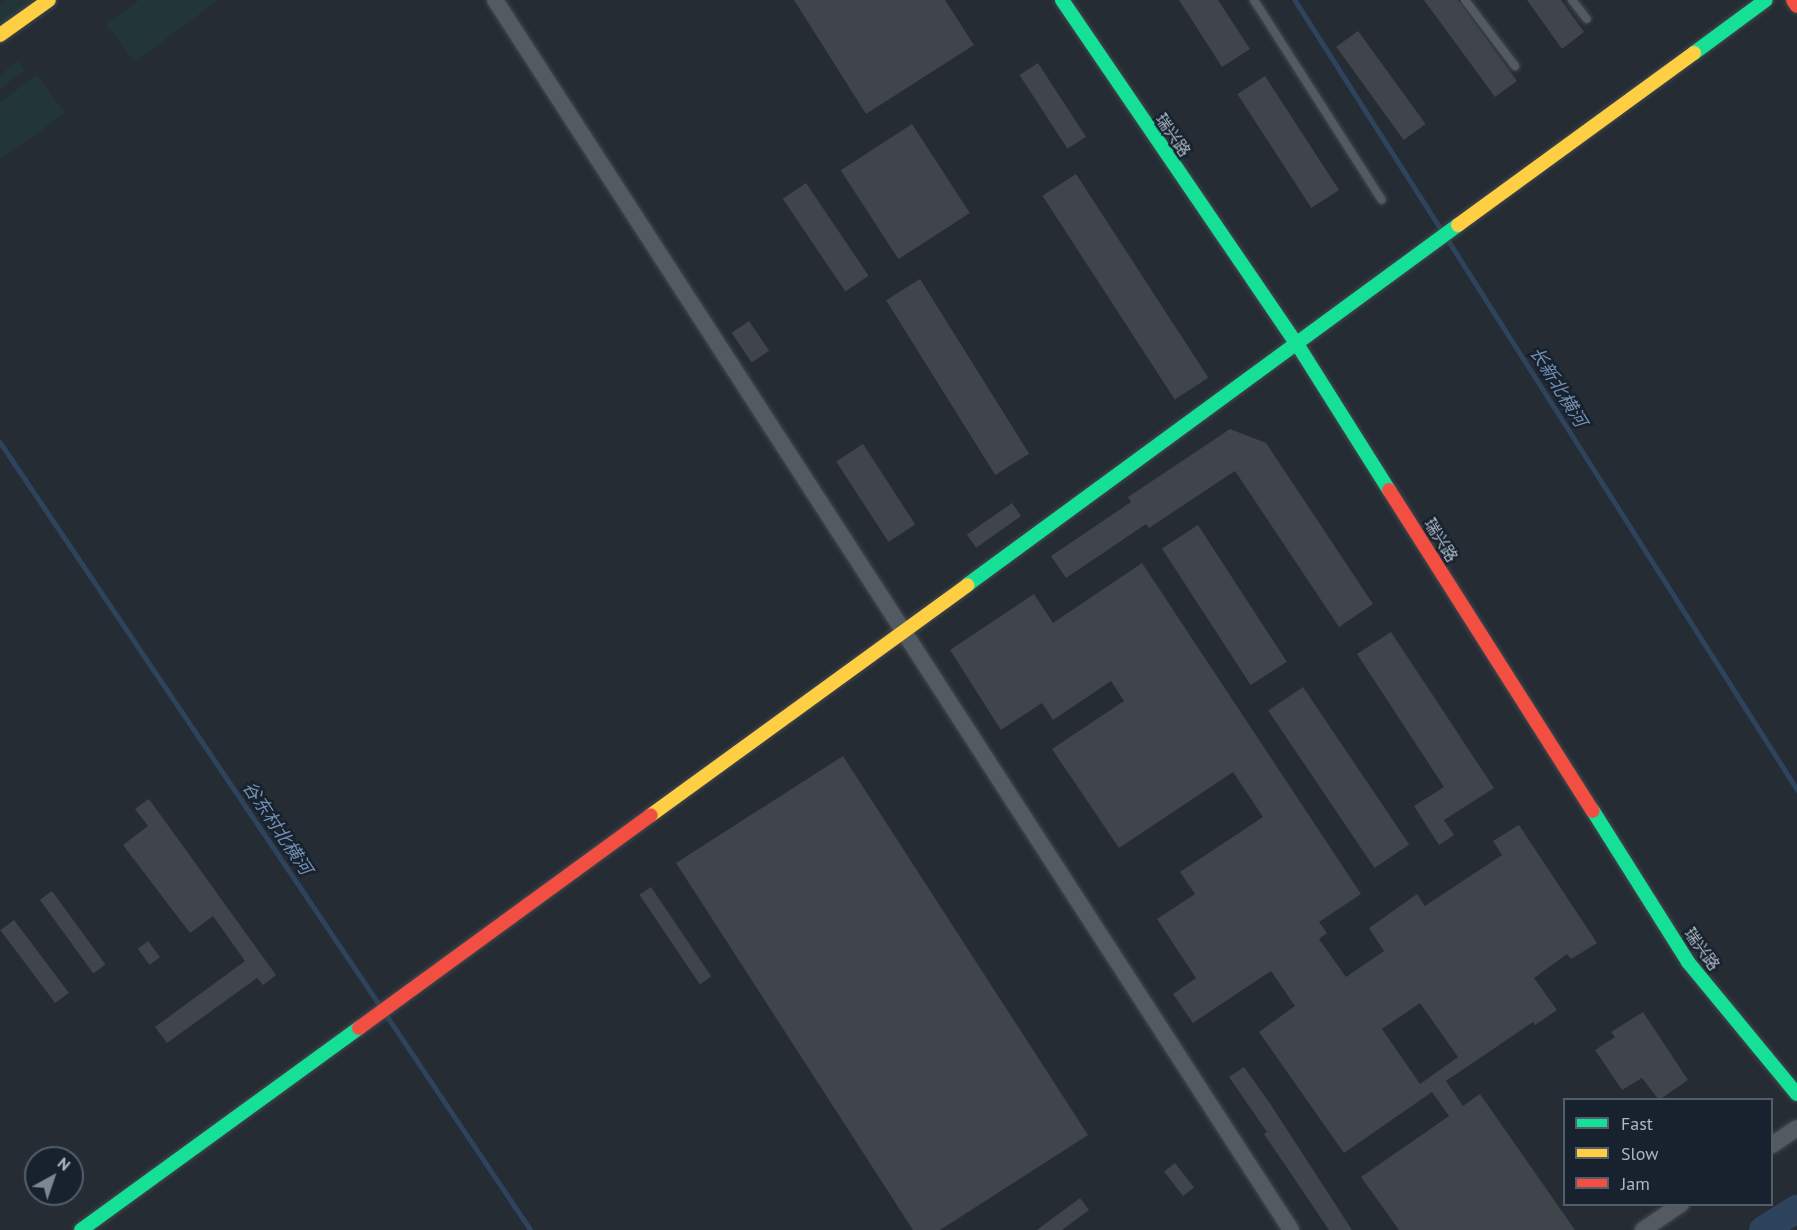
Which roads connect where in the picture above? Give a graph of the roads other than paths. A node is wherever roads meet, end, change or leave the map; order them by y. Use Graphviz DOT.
graph roads {
  1 [pos="49,0"];
  2 [pos="495,0"];
  3 [pos="1062,0"];
  4 [pos="1254,0"];
  5 [pos="1466,0"];
  6 [pos="1572,0"];
  7 [pos="1766,0"];
  8 [pos="1793,0"];
  9 [pos="1797,6"];
  10 [pos="1587,19"];
  11 [pos="0,35"];
  12 [pos="1515,66"];
  13 [pos="1382,200"];
  14 [pos="1297,344"];
  15 [pos="903,632"];
  16 [pos="1797,1094"];
  17 [pos="1797,1128"];
  18 [pos="1773,1143"];
  19 [pos="1678,1206"];
  20 [pos="81,1230"];
  21 [pos="1291,1230"];
  22 [pos="1643,1230"];
  1 -- 11 [label="street"];
  2 -- 15 [label="street"];
  3 -- 14 [label="street, 瑞兴路"];
  4 -- 13 [label="lane"];
  5 -- 12 [label="lane"];
  6 -- 10 [label="lane"];
  7 -- 14 [label="street"];
  8 -- 9 [label="street"];
  14 -- 15 [label="street"];
  14 -- 16 [label="street, 瑞兴路"];
  15 -- 20 [label="street"];
  15 -- 21 [label="street"];
  17 -- 18 [label="street"];
  19 -- 22 [label="street"];
}
